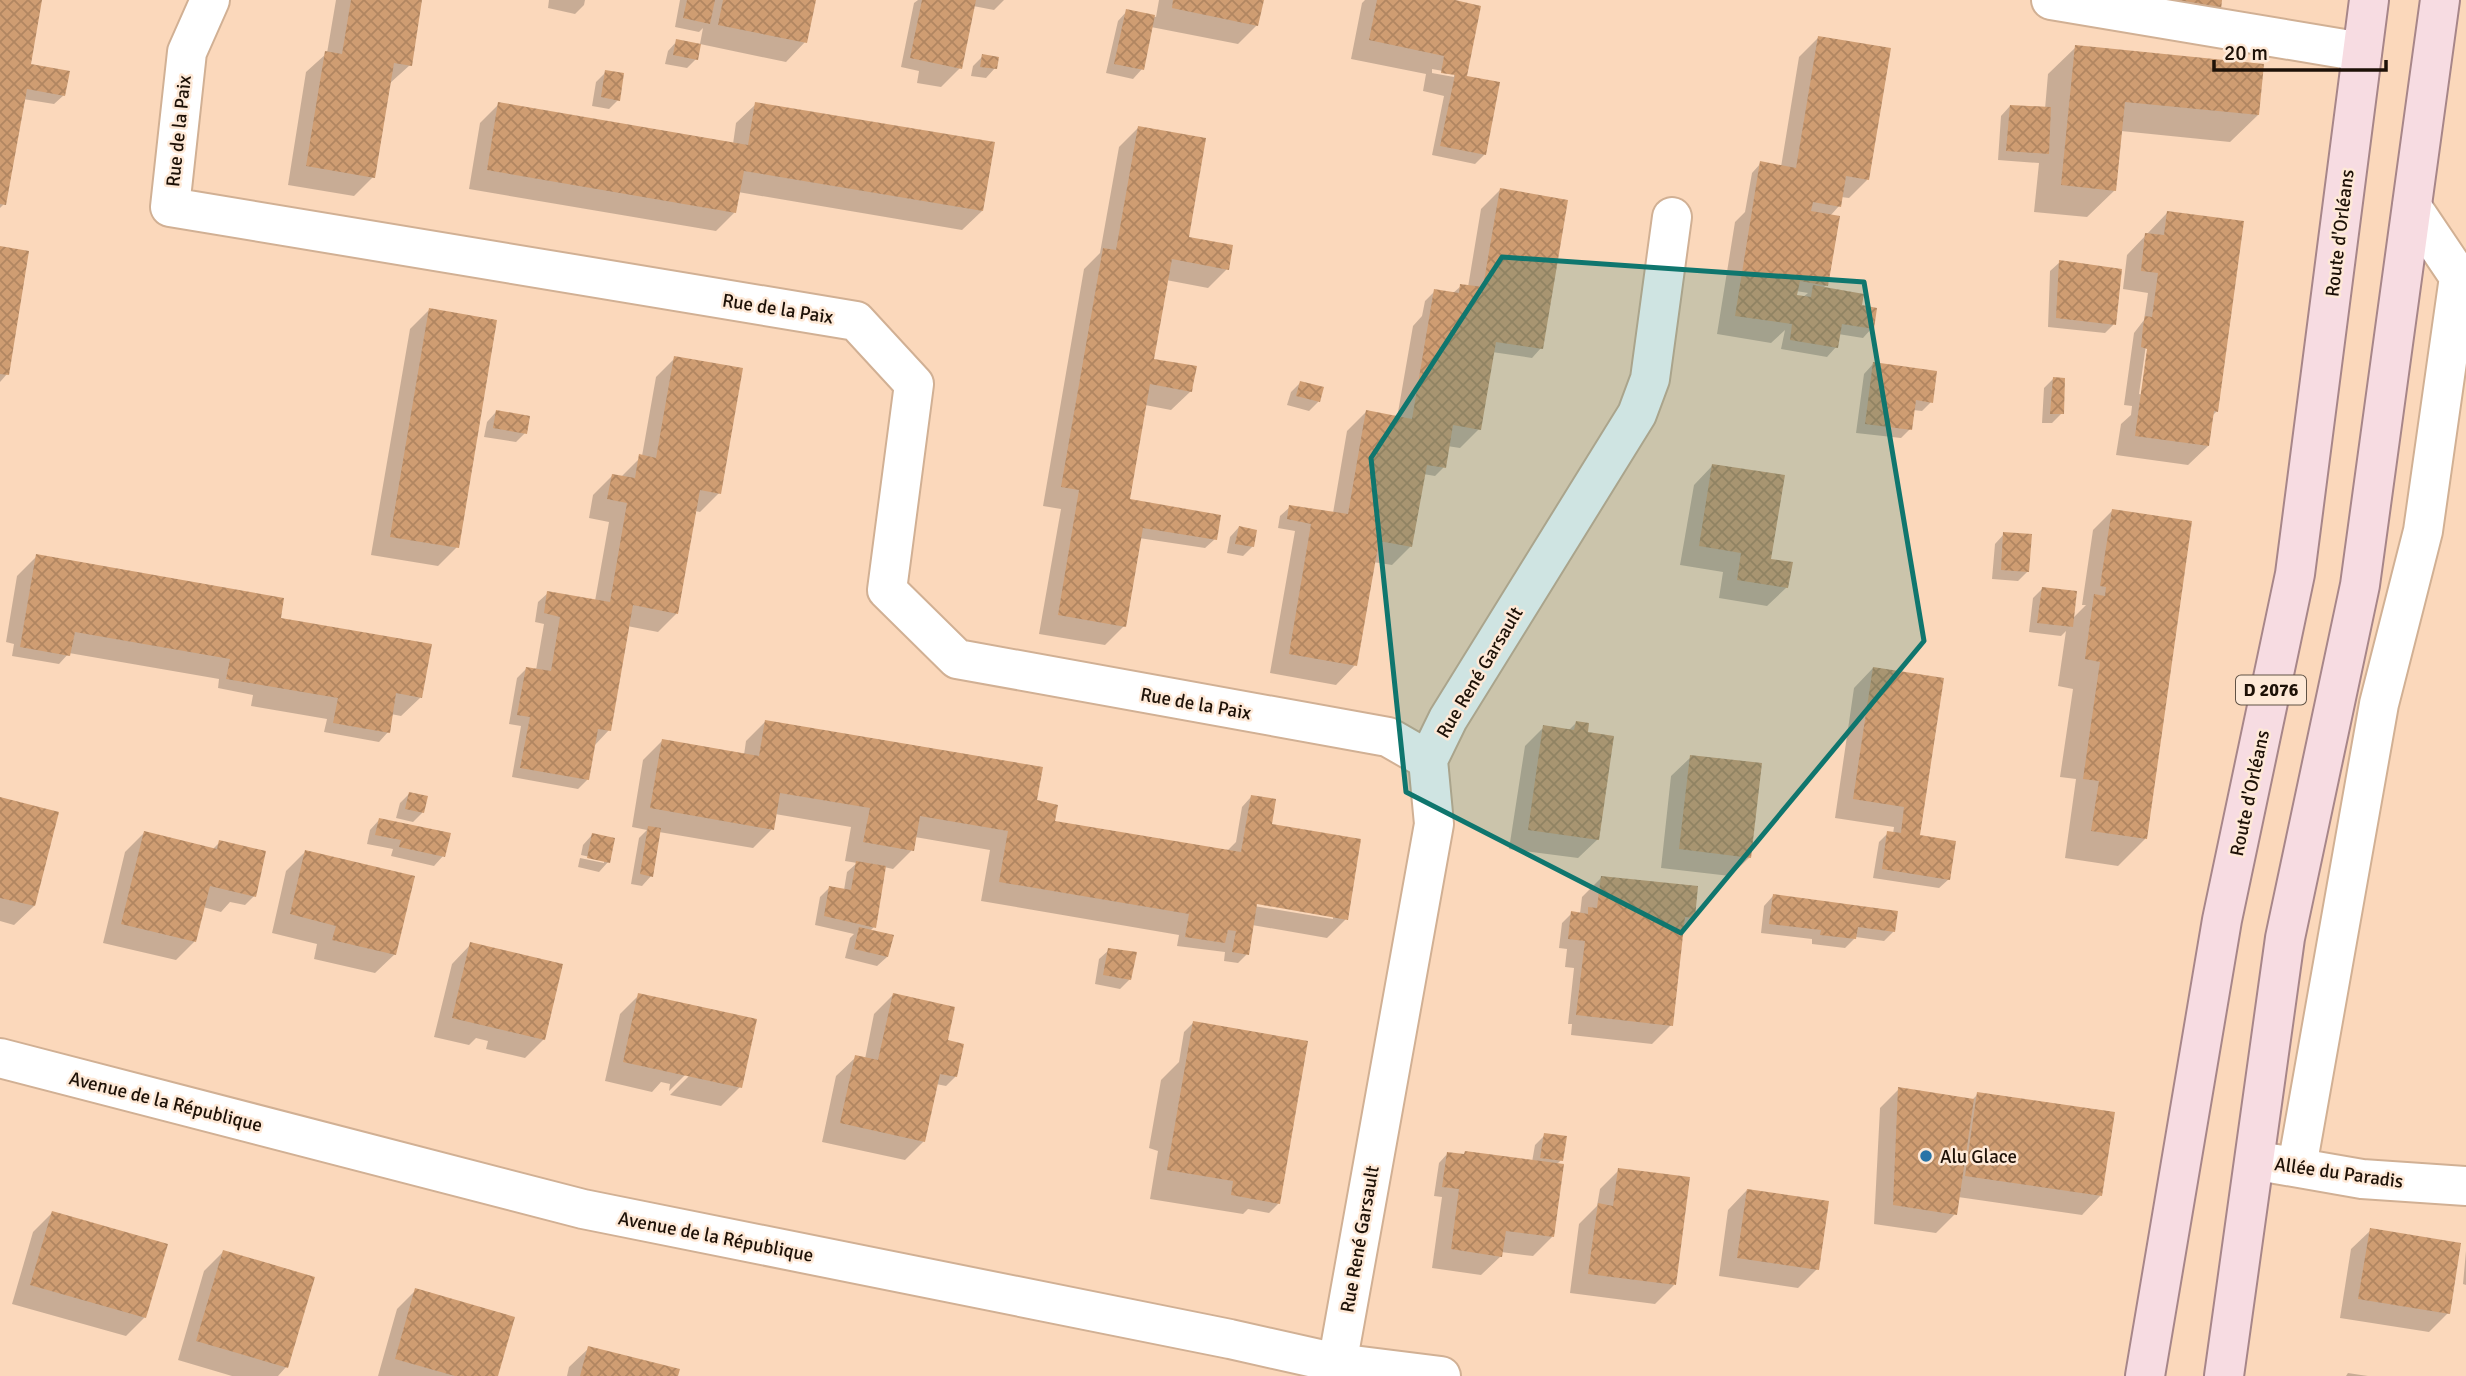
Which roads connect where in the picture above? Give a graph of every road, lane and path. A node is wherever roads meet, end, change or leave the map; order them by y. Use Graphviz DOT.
graph roads {
  1 [pos="210,0"];
  2 [pos="2051,0"];
  3 [pos="2369,0"];
  4 [pos="2440,0"];
  5 [pos="2362,52"];
  6 [pos="2412,207"];
  7 [pos="1672,217"];
  8 [pos="1429,760"];
  9 [pos="0,1058"];
  10 [pos="2253,1160"];
  11 [pos="2297,1167"];
  12 [pos="2466,1186"];
  13 [pos="1336,1370"];
  14 [pos="1441,1376"];
  15 [pos="2145,1376"];
  16 [pos="2224,1376"];
  1 -- 8 [label="street, Rue de la Paix"];
  2 -- 5 [label="street"];
  3 -- 5 [label="main road, Route d'Orléans / D 2076"];
  4 -- 6 [label="main road, D 2076"];
  5 -- 15 [label="main road, Route d'Orléans / D 2076"];
  6 -- 10 [label="main road, D 2076"];
  6 -- 11 [label="street"];
  7 -- 8 [label="street, Rue René Garsault"];
  8 -- 13 [label="street, Rue René Garsault"];
  9 -- 13 [label="street, Avenue de la République"];
  10 -- 11 [label="street, Allée du Paradis"];
  10 -- 16 [label="main road, D 2076"];
  11 -- 12 [label="street, Allée du Paradis"];
  13 -- 14 [label="street, Avenue de la République"];
}
